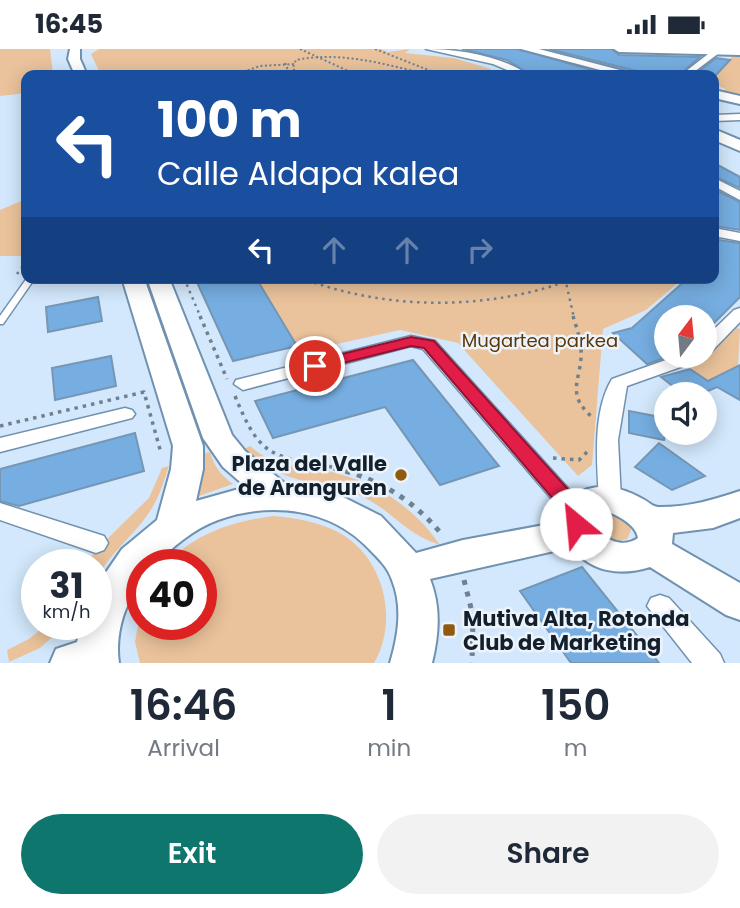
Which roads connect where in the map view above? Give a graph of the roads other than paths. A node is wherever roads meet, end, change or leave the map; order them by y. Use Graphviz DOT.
graph roads {
  1 [pos="65,49"];
  2 [pos="75,49"];
  3 [pos="430,49"];
  4 [pos="526,49"];
  5 [pos="619,49"];
  6 [pos="740,52"];
  7 [pos="711,55"];
  8 [pos="67,70"];
  9 [pos="78,70"];
  10 [pos="513,70"];
  11 [pos="602,70"];
  12 [pos="692,70"];
  13 [pos="719,100"];
  14 [pos="740,100"];
  15 [pos="740,117"];
  16 [pos="719,118"];
  17 [pos="719,138"];
  18 [pos="740,146"];
  19 [pos="719,184"];
  20 [pos="739,194"];
  21 [pos="719,232"];
  22 [pos="740,235"];
  23 [pos="27,284"];
  24 [pos="135,284"];
  25 [pos="160,284"];
  26 [pos="740,313"];
  27 [pos="0,321"];
  28 [pos="718,335"];
  29 [pos="661,368"];
  30 [pos="235,385"];
  31 [pos="125,414"];
  32 [pos="0,445"];
  33 [pos="277,495"];
  34 [pos="610,499"];
  35 [pos="740,504"];
  36 [pos="1,511"];
  37 [pos="578,522"];
  38 [pos="172,528"];
  39 [pos="650,535"];
  40 [pos="96,543"];
  41 [pos="408,570"];
  42 [pos="740,603"];
  43 [pos="660,606"];
  44 [pos="88,661"];
  45 [pos="411,663"];
  46 [pos="710,663"];
  1 -- 8 [label="street"];
  2 -- 9 [label="street"];
  3 -- 10 [label="street"];
  4 -- 11 [label="street"];
  5 -- 7 [label="street"];
  6 -- 7 [label="street"];
  7 -- 12 [label="street"];
  13 -- 14 [label="street"];
  15 -- 16 [label="street"];
  17 -- 18 [label="street"];
  19 -- 20 [label="street"];
  21 -- 22 [label="street"];
  23 -- 27 [label="lane"];
  24 -- 38 [label="street"];
  25 -- 33 [label="street"];
  26 -- 28 [label="street"];
  29 -- 34 [label="street"];
  30 -- 37 [label="street"];
  31 -- 32 [label="street"];
  33 -- 38 [label="street"];
  33 -- 41 [label="street"];
  34 -- 37 [label="street"];
  34 -- 39 [label="street"];
  35 -- 39 [label="street"];
  36 -- 40 [label="street"];
  37 -- 39 [label="street"];
  37 -- 41 [label="street"];
  38 -- 44 [label="street"];
  39 -- 42 [label="street"];
  41 -- 45 [label="street"];
  43 -- 46 [label="street"];
}
